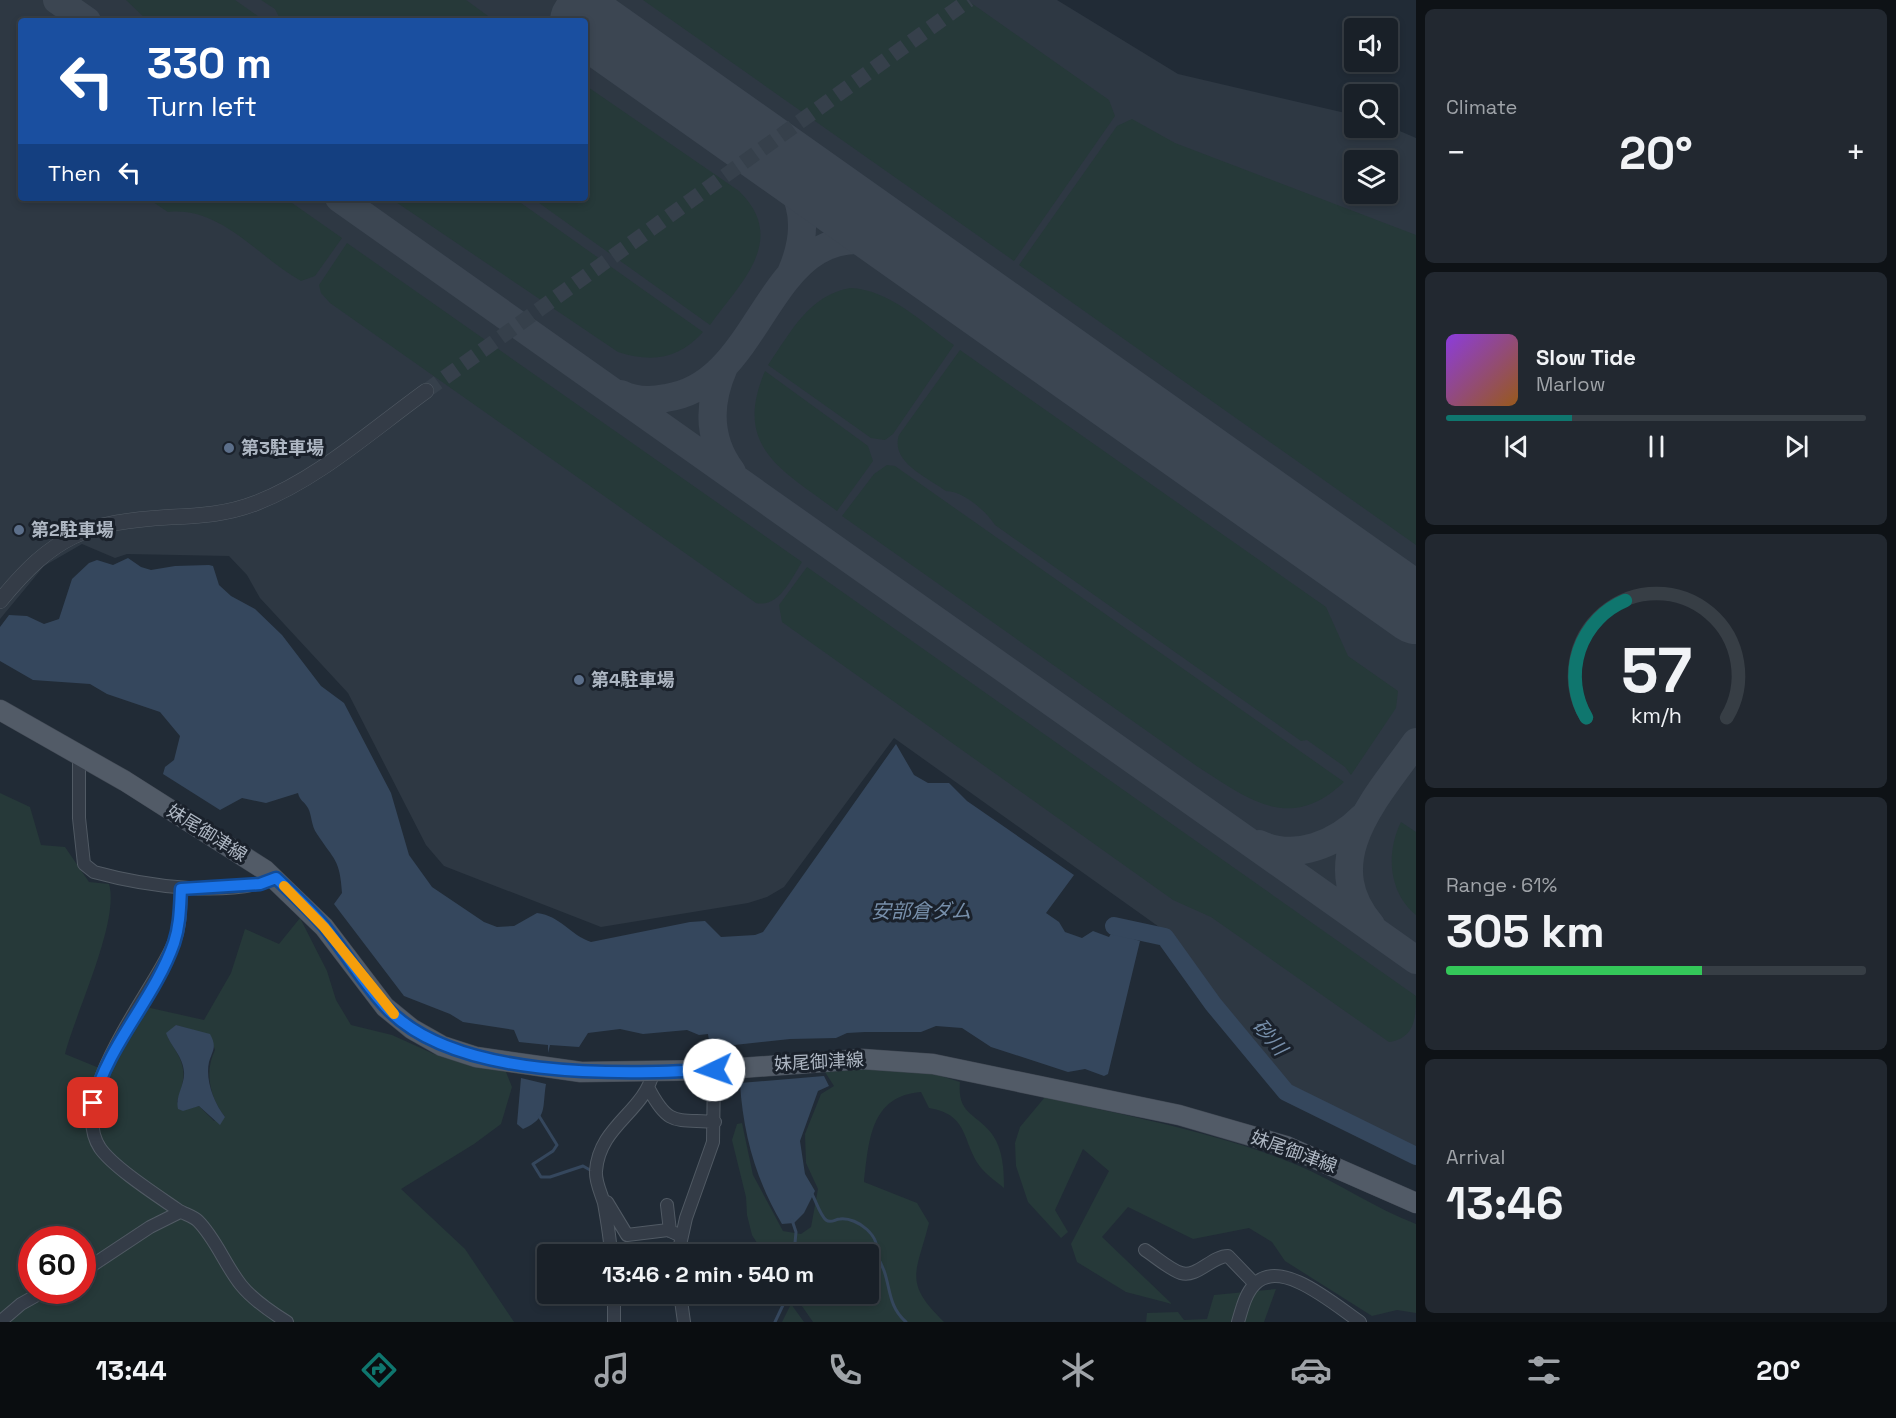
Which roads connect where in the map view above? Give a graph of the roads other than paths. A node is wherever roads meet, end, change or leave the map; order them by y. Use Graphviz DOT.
graph roads {
  1 [pos="426,391"];
  2 [pos="0,601"];
  3 [pos="1,710"];
  4 [pos="79,754"];
  5 [pos="276,878"];
  6 [pos="181,889"];
  7 [pos="714,1070"];
  8 [pos="651,1081"];
  9 [pos="716,1122"];
  10 [pos="601,1193"];
  11 [pos="1416,1203"];
  12 [pos="667,1205"];
  13 [pos="180,1212"];
  14 [pos="676,1233"];
  15 [pos="609,1244"];
  16 [pos="677,1244"];
  17 [pos="1145,1250"];
  18 [pos="96,1263"];
  19 [pos="1255,1284"];
  20 [pos="21,1304"];
  21 [pos="614,1304"];
  22 [pos="682,1304"];
  23 [pos="0,1322"];
  24 [pos="287,1322"];
  25 [pos="614,1322"];
  26 [pos="684,1322"];
  27 [pos="1238,1322"];
  28 [pos="1360,1322"];
  1 -- 2 [label="street"];
  3 -- 4 [label="main road, 妹尾御津線"];
  4 -- 5 [label="main road, 妹尾御津線"];
  4 -- 6 [label="street"];
  5 -- 6 [label="street"];
  5 -- 8 [label="main road, 妹尾御津線"];
  6 -- 13 [label="street"];
  7 -- 8 [label="main road, 妹尾御津線"];
  7 -- 9 [label="street"];
  7 -- 11 [label="main road, 妹尾御津線"];
  8 -- 9 [label="street"];
  8 -- 10 [label="street"];
  9 -- 14 [label="street"];
  10 -- 14 [label="street"];
  10 -- 15 [label="street"];
  12 -- 14 [label="street"];
  13 -- 18 [label="street"];
  13 -- 24 [label="street"];
  14 -- 16 [label="street"];
  17 -- 19 [label="street"];
  19 -- 27 [label="street"];
  19 -- 28 [label="street"];
  20 -- 23 [label="street"];
  21 -- 25 [label="street"];
  22 -- 26 [label="street"];
}
